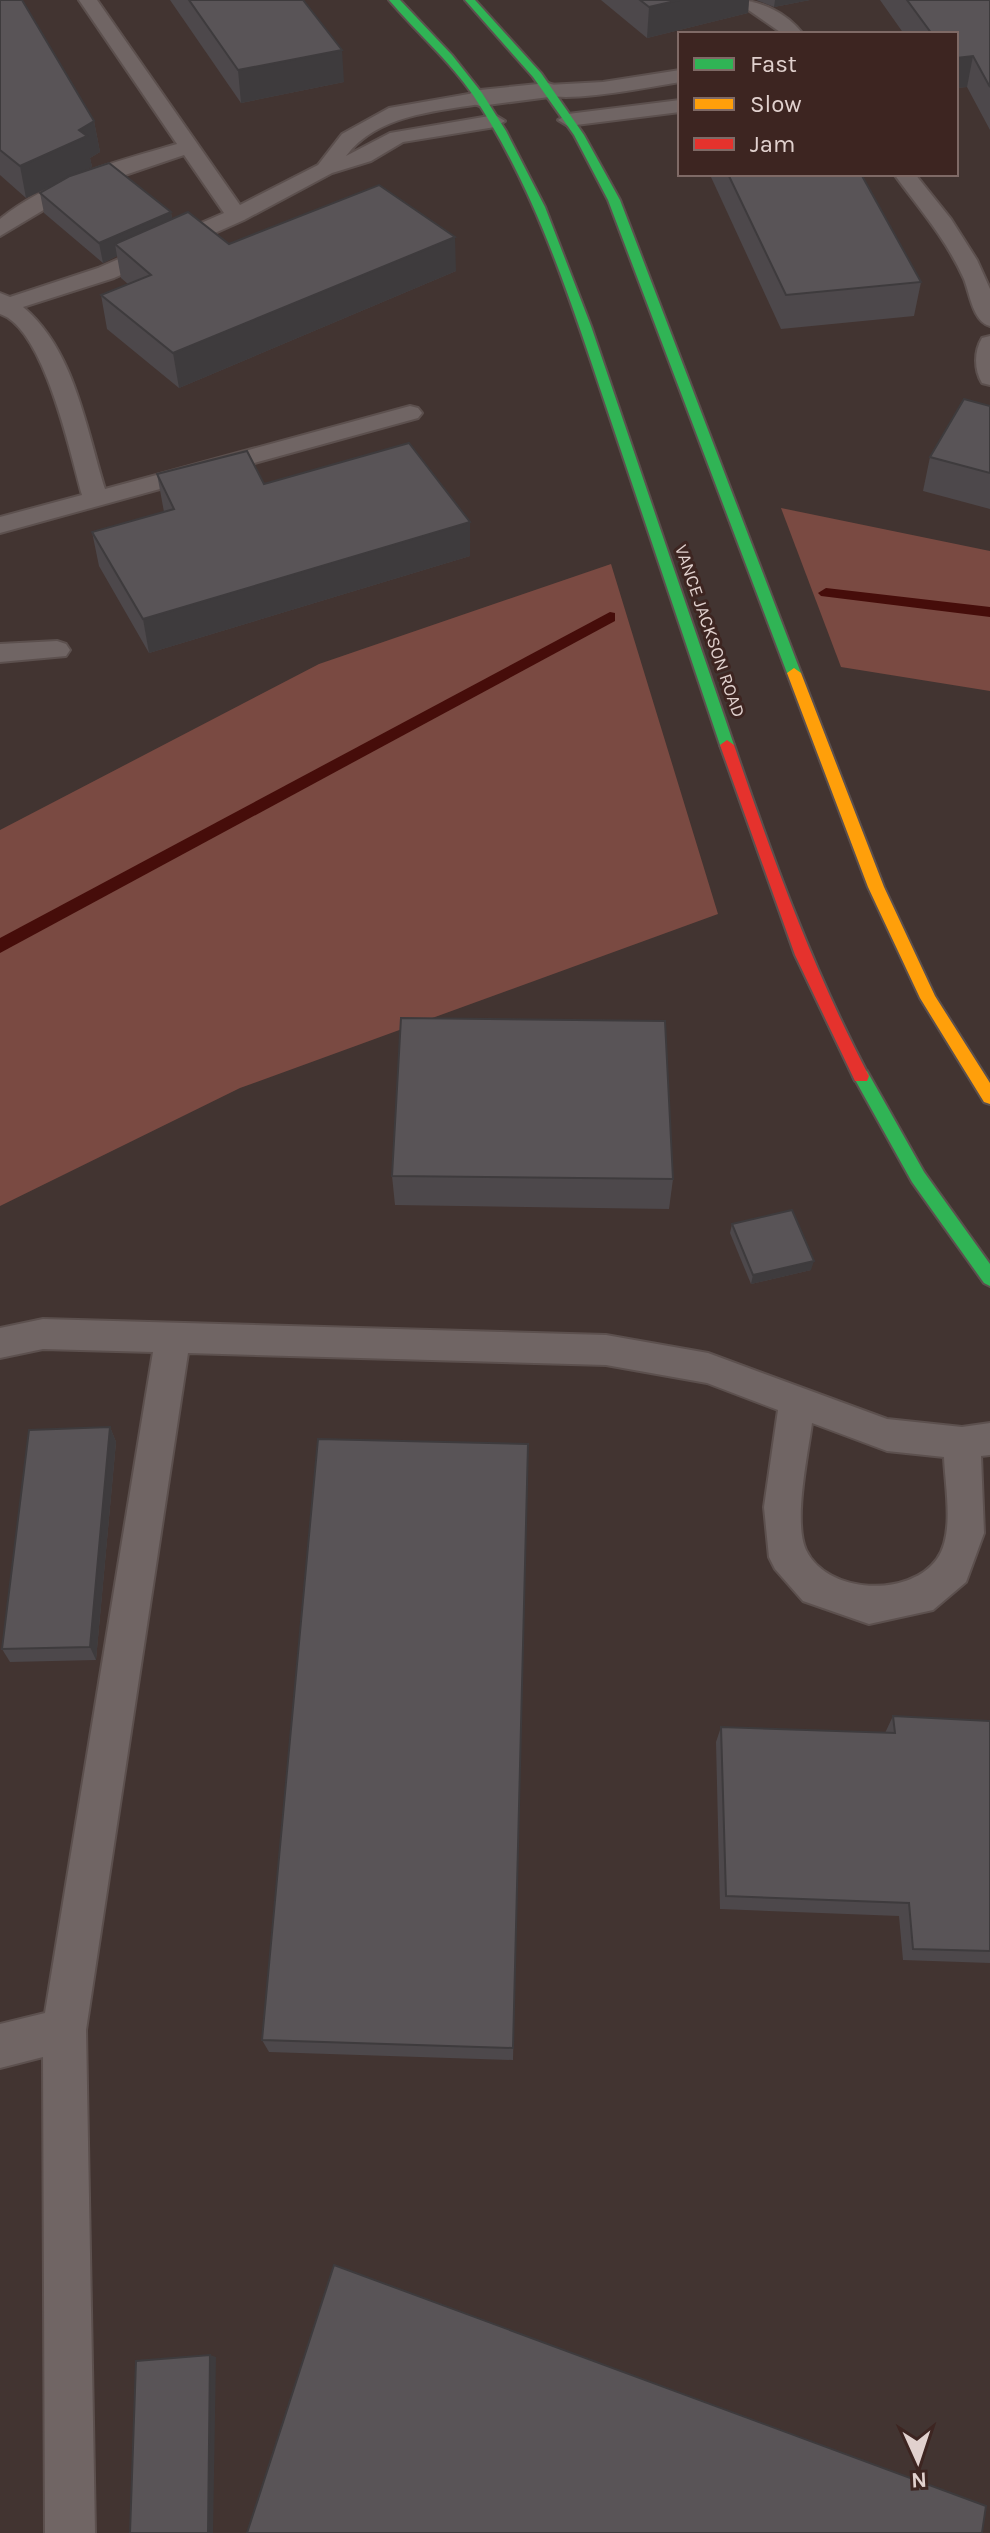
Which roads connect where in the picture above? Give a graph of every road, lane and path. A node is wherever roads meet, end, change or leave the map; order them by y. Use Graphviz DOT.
graph roads {
  1 [pos="88,0"];
  2 [pos="394,0"];
  3 [pos="470,0"];
  4 [pos="750,6"];
  5 [pos="758,32"];
  6 [pos="791,32"];
  7 [pos="678,76"];
  8 [pos="548,91"];
  9 [pos="480,98"];
  10 [pos="678,106"];
  11 [pos="538,120"];
  12 [pos="568,120"];
  13 [pos="502,121"];
  14 [pos="373,123"];
  15 [pos="397,137"];
  16 [pos="189,147"];
  17 [pos="325,169"];
  18 [pos="906,176"];
  19 [pos="236,215"];
  20 [pos="0,230"];
  21 [pos="2,304"];
  22 [pos="990,319"];
  23 [pos="990,343"];
  24 [pos="990,378"];
  25 [pos="410,413"];
  26 [pos="96,499"];
  27 [pos="0,525"];
  28 [pos="57,650"];
  29 [pos="0,653"];
  30 [pos="990,1097"];
  31 [pos="990,1278"];
  32 [pos="173,1337"];
  33 [pos="0,1343"];
  34 [pos="797,1403"];
  35 [pos="976,1441"];
  36 [pos="64,2030"];
  37 [pos="0,2046"];
  38 [pos="70,2533"];
  1 -- 16 [label="lane"];
  2 -- 9 [label="main road, VANCE JACKSON ROAD"];
  3 -- 8 [label="main road"];
  4 -- 5 [label="lane"];
  4 -- 6 [label="lane"];
  7 -- 8 [label="lane"];
  8 -- 9 [label="street"];
  8 -- 12 [label="main road"];
  9 -- 13 [label="main road, VANCE JACKSON ROAD"];
  9 -- 14 [label="lane"];
  10 -- 12 [label="lane"];
  11 -- 12 [label="main road"];
  12 -- 30 [label="main road"];
  13 -- 15 [label="lane"];
  13 -- 31 [label="main road, VANCE JACKSON ROAD"];
  14 -- 15 [label="lane"];
  14 -- 17 [label="lane"];
  15 -- 17 [label="lane"];
  16 -- 19 [label="lane"];
  16 -- 20 [label="lane"];
  17 -- 19 [label="lane"];
  18 -- 22 [label="lane"];
  19 -- 21 [label="lane"];
  21 -- 26 [label="lane"];
  23 -- 24 [label="lane"];
  25 -- 26 [label="lane"];
  26 -- 27 [label="lane"];
  28 -- 29 [label="lane"];
  32 -- 33 [label="lane"];
  32 -- 34 [label="lane"];
  32 -- 36 [label="lane"];
  34 -- 35 [label="lane"];
  34 -- 35 [label="lane"];
  36 -- 37 [label="lane"];
  36 -- 38 [label="lane"];
}
